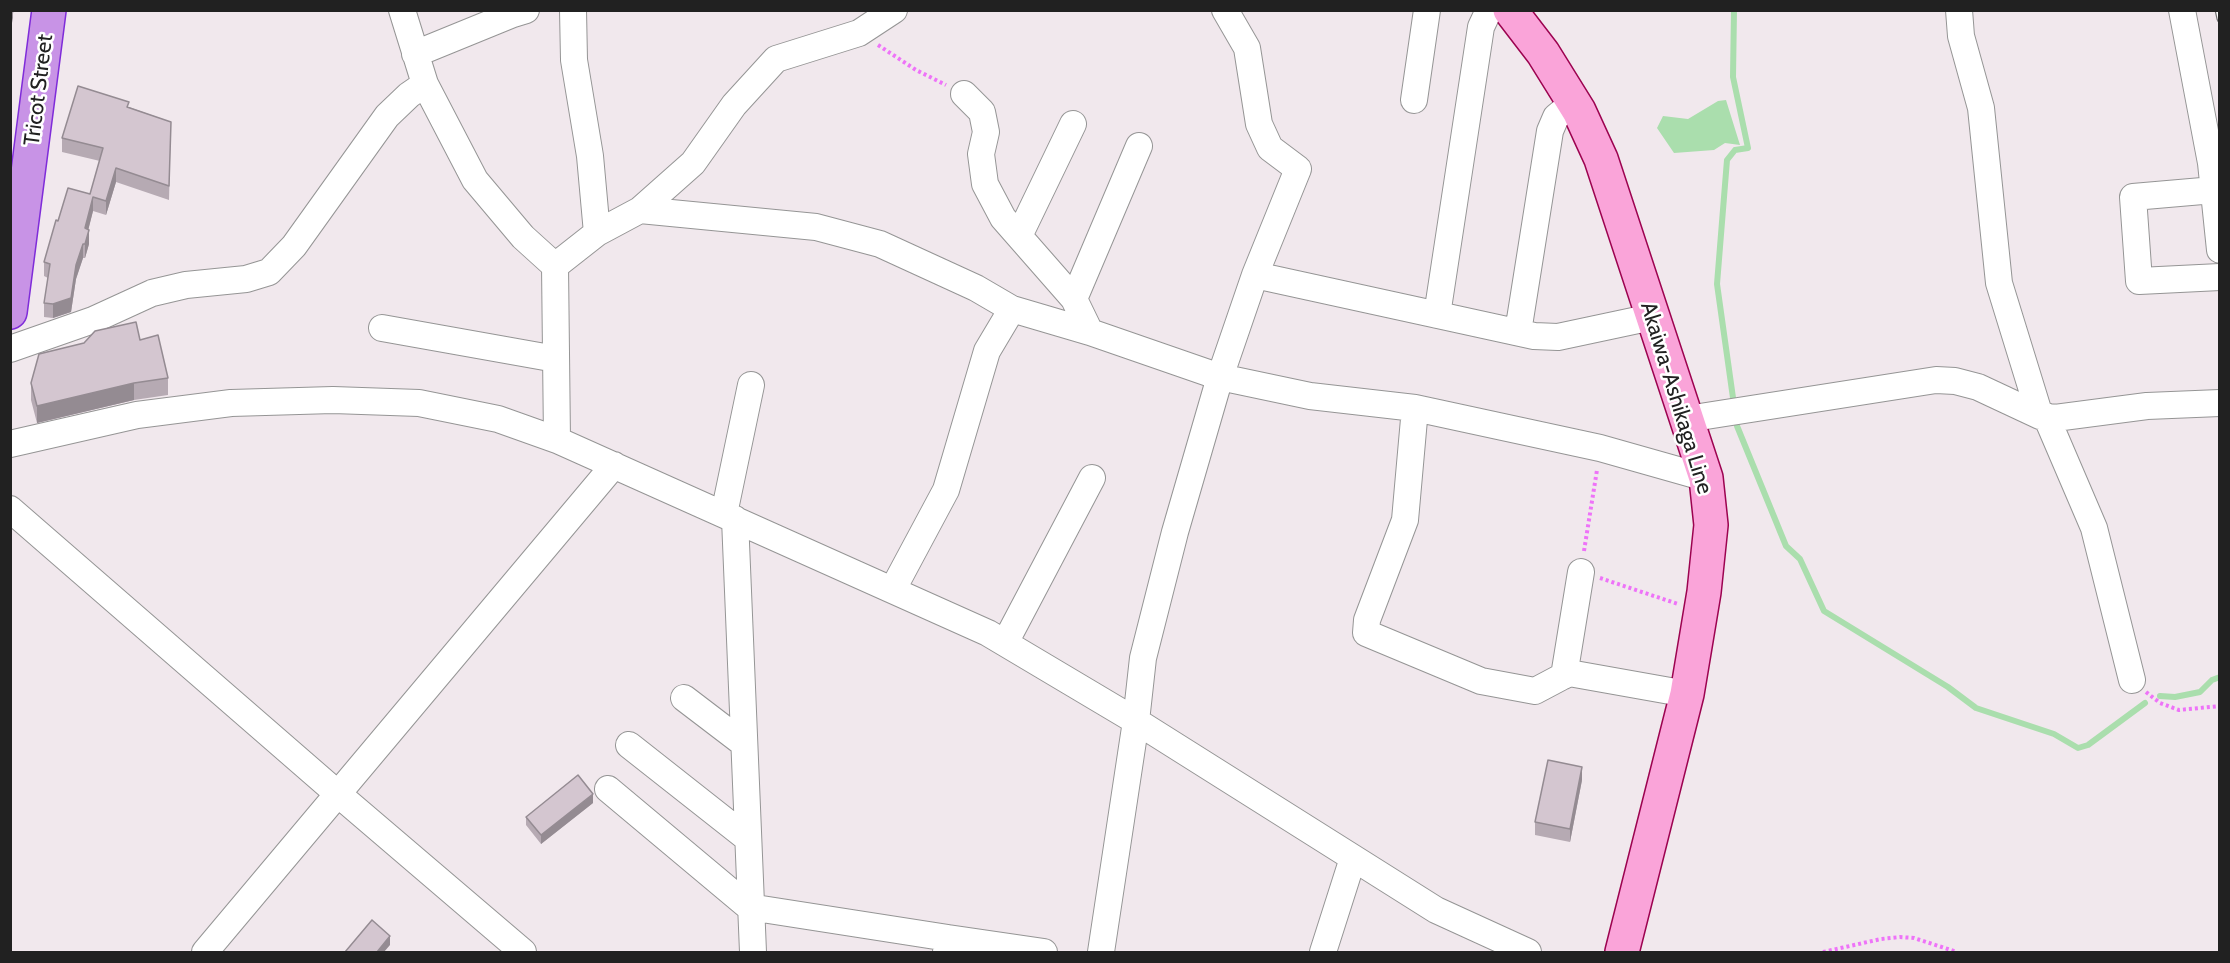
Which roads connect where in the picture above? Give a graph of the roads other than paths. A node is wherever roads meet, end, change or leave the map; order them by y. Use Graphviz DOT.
graph roads {
  1 [pos="49,10"];
  2 [pos="402,10"];
  3 [pos="526,10"];
  4 [pos="573,10"];
  5 [pos="894,10"];
  6 [pos="1225,10"];
  7 [pos="1427,10"];
  8 [pos="1489,10"];
  9 [pos="1510,10"];
  10 [pos="1959,10"];
  11 [pos="2182,10"];
  12 [pos="415,54"];
  13 [pos="424,84"];
  14 [pos="964,94"];
  15 [pos="1414,100"];
  16 [pos="1574,102"];
  17 [pos="1073,124"];
  18 [pos="1139,146"];
  19 [pos="2214,190"];
  20 [pos="640,210"];
  21 [pos="597,233"];
  22 [pos="1019,236"];
  23 [pos="2220,250"];
  24 [pos="555,266"];
  25 [pos="1255,275"];
  26 [pos="2220,277"];
  27 [pos="1074,299"];
  28 [pos="11,300"];
  29 [pos="1012,309"];
  30 [pos="1437,315"];
  31 [pos="1652,317"];
  32 [pos="382,328"];
  33 [pos="1090,332"];
  34 [pos="1518,332"];
  35 [pos="10,349"];
  36 [pos="556,359"];
  37 [pos="1220,377"];
  38 [pos="751,386"];
  39 [pos="2220,403"];
  40 [pos="1415,408"];
  41 [pos="2043,416"];
  42 [pos="1687,419"];
  43 [pos="557,440"];
  44 [pos="10,444"];
  45 [pos="614,465"];
  46 [pos="1092,478"];
  47 [pos="1706,478"];
  48 [pos="10,509"];
  49 [pos="729,517"];
  50 [pos="1581,572"];
  51 [pos="893,589"];
  52 [pos="1005,643"];
  53 [pos="1564,676"];
  54 [pos="2132,680"];
  55 [pos="1687,694"];
  56 [pos="684,698"];
  57 [pos="1136,721"];
  58 [pos="743,743"];
  59 [pos="629,745"];
  60 [pos="608,789"];
  61 [pos="338,794"];
  62 [pos="747,838"];
  63 [pos="1353,858"];
  64 [pos="749,907"];
  65 [pos="947,945"];
  66 [pos="509,948"];
  67 [pos="205,952"];
  68 [pos="753,952"];
  69 [pos="1044,952"];
  70 [pos="1101,952"];
  71 [pos="1323,952"];
  72 [pos="1528,952"];
  73 [pos="1622,952"];
  1 -- 28 [label="highway, Tricot Street"];
  2 -- 12 [label="street"];
  3 -- 12 [label="street"];
  4 -- 21 [label="street"];
  5 -- 20 [label="street"];
  6 -- 25 [label="street"];
  7 -- 15 [label="street"];
  8 -- 30 [label="street"];
  9 -- 16 [label="main road, Akaiwa-Ashikaga Line"];
  10 -- 41 [label="street"];
  11 -- 19 [label="street"];
  12 -- 13 [label="street"];
  13 -- 24 [label="street"];
  13 -- 35 [label="street"];
  14 -- 22 [label="street"];
  16 -- 31 [label="main road, Akaiwa-Ashikaga Line"];
  16 -- 34 [label="street"];
  17 -- 22 [label="street"];
  18 -- 27 [label="street"];
  19 -- 23 [label="street"];
  19 -- 26 [label="street"];
  20 -- 21 [label="street"];
  20 -- 29 [label="street"];
  21 -- 24 [label="street"];
  22 -- 27 [label="street"];
  24 -- 36 [label="street"];
  25 -- 30 [label="street"];
  25 -- 37 [label="street"];
  27 -- 33 [label="street"];
  29 -- 33 [label="street"];
  29 -- 51 [label="street"];
  30 -- 34 [label="street"];
  31 -- 34 [label="street"];
  31 -- 42 [label="main road, Akaiwa-Ashikaga Line"];
  32 -- 36 [label="street"];
  33 -- 37 [label="street"];
  36 -- 43 [label="street"];
  37 -- 40 [label="street"];
  37 -- 57 [label="street"];
  38 -- 49 [label="street"];
  39 -- 41 [label="street"];
  40 -- 47 [label="street"];
  40 -- 53 [label="street"];
  41 -- 42 [label="street"];
  41 -- 54 [label="street"];
  42 -- 47 [label="main road, Akaiwa-Ashikaga Line"];
  43 -- 44 [label="street"];
  43 -- 45 [label="street"];
  45 -- 49 [label="street"];
  45 -- 61 [label="street"];
  46 -- 52 [label="street"];
  47 -- 55 [label="main road, Akaiwa-Ashikaga Line"];
  48 -- 61 [label="street"];
  49 -- 51 [label="street"];
  49 -- 58 [label="street"];
  50 -- 53 [label="street"];
  51 -- 52 [label="street"];
  52 -- 57 [label="street"];
  53 -- 55 [label="street"];
  55 -- 73 [label="main road, Akaiwa-Ashikaga Line"];
  56 -- 58 [label="street"];
  57 -- 63 [label="street"];
  57 -- 70 [label="street"];
  58 -- 62 [label="street"];
  59 -- 62 [label="street"];
  60 -- 64 [label="street"];
  61 -- 66 [label="street"];
  61 -- 67 [label="street"];
  62 -- 64 [label="street"];
  63 -- 71 [label="street"];
  63 -- 72 [label="street"];
  64 -- 65 [label="street"];
  64 -- 68 [label="street"];
  65 -- 69 [label="street"];
}
